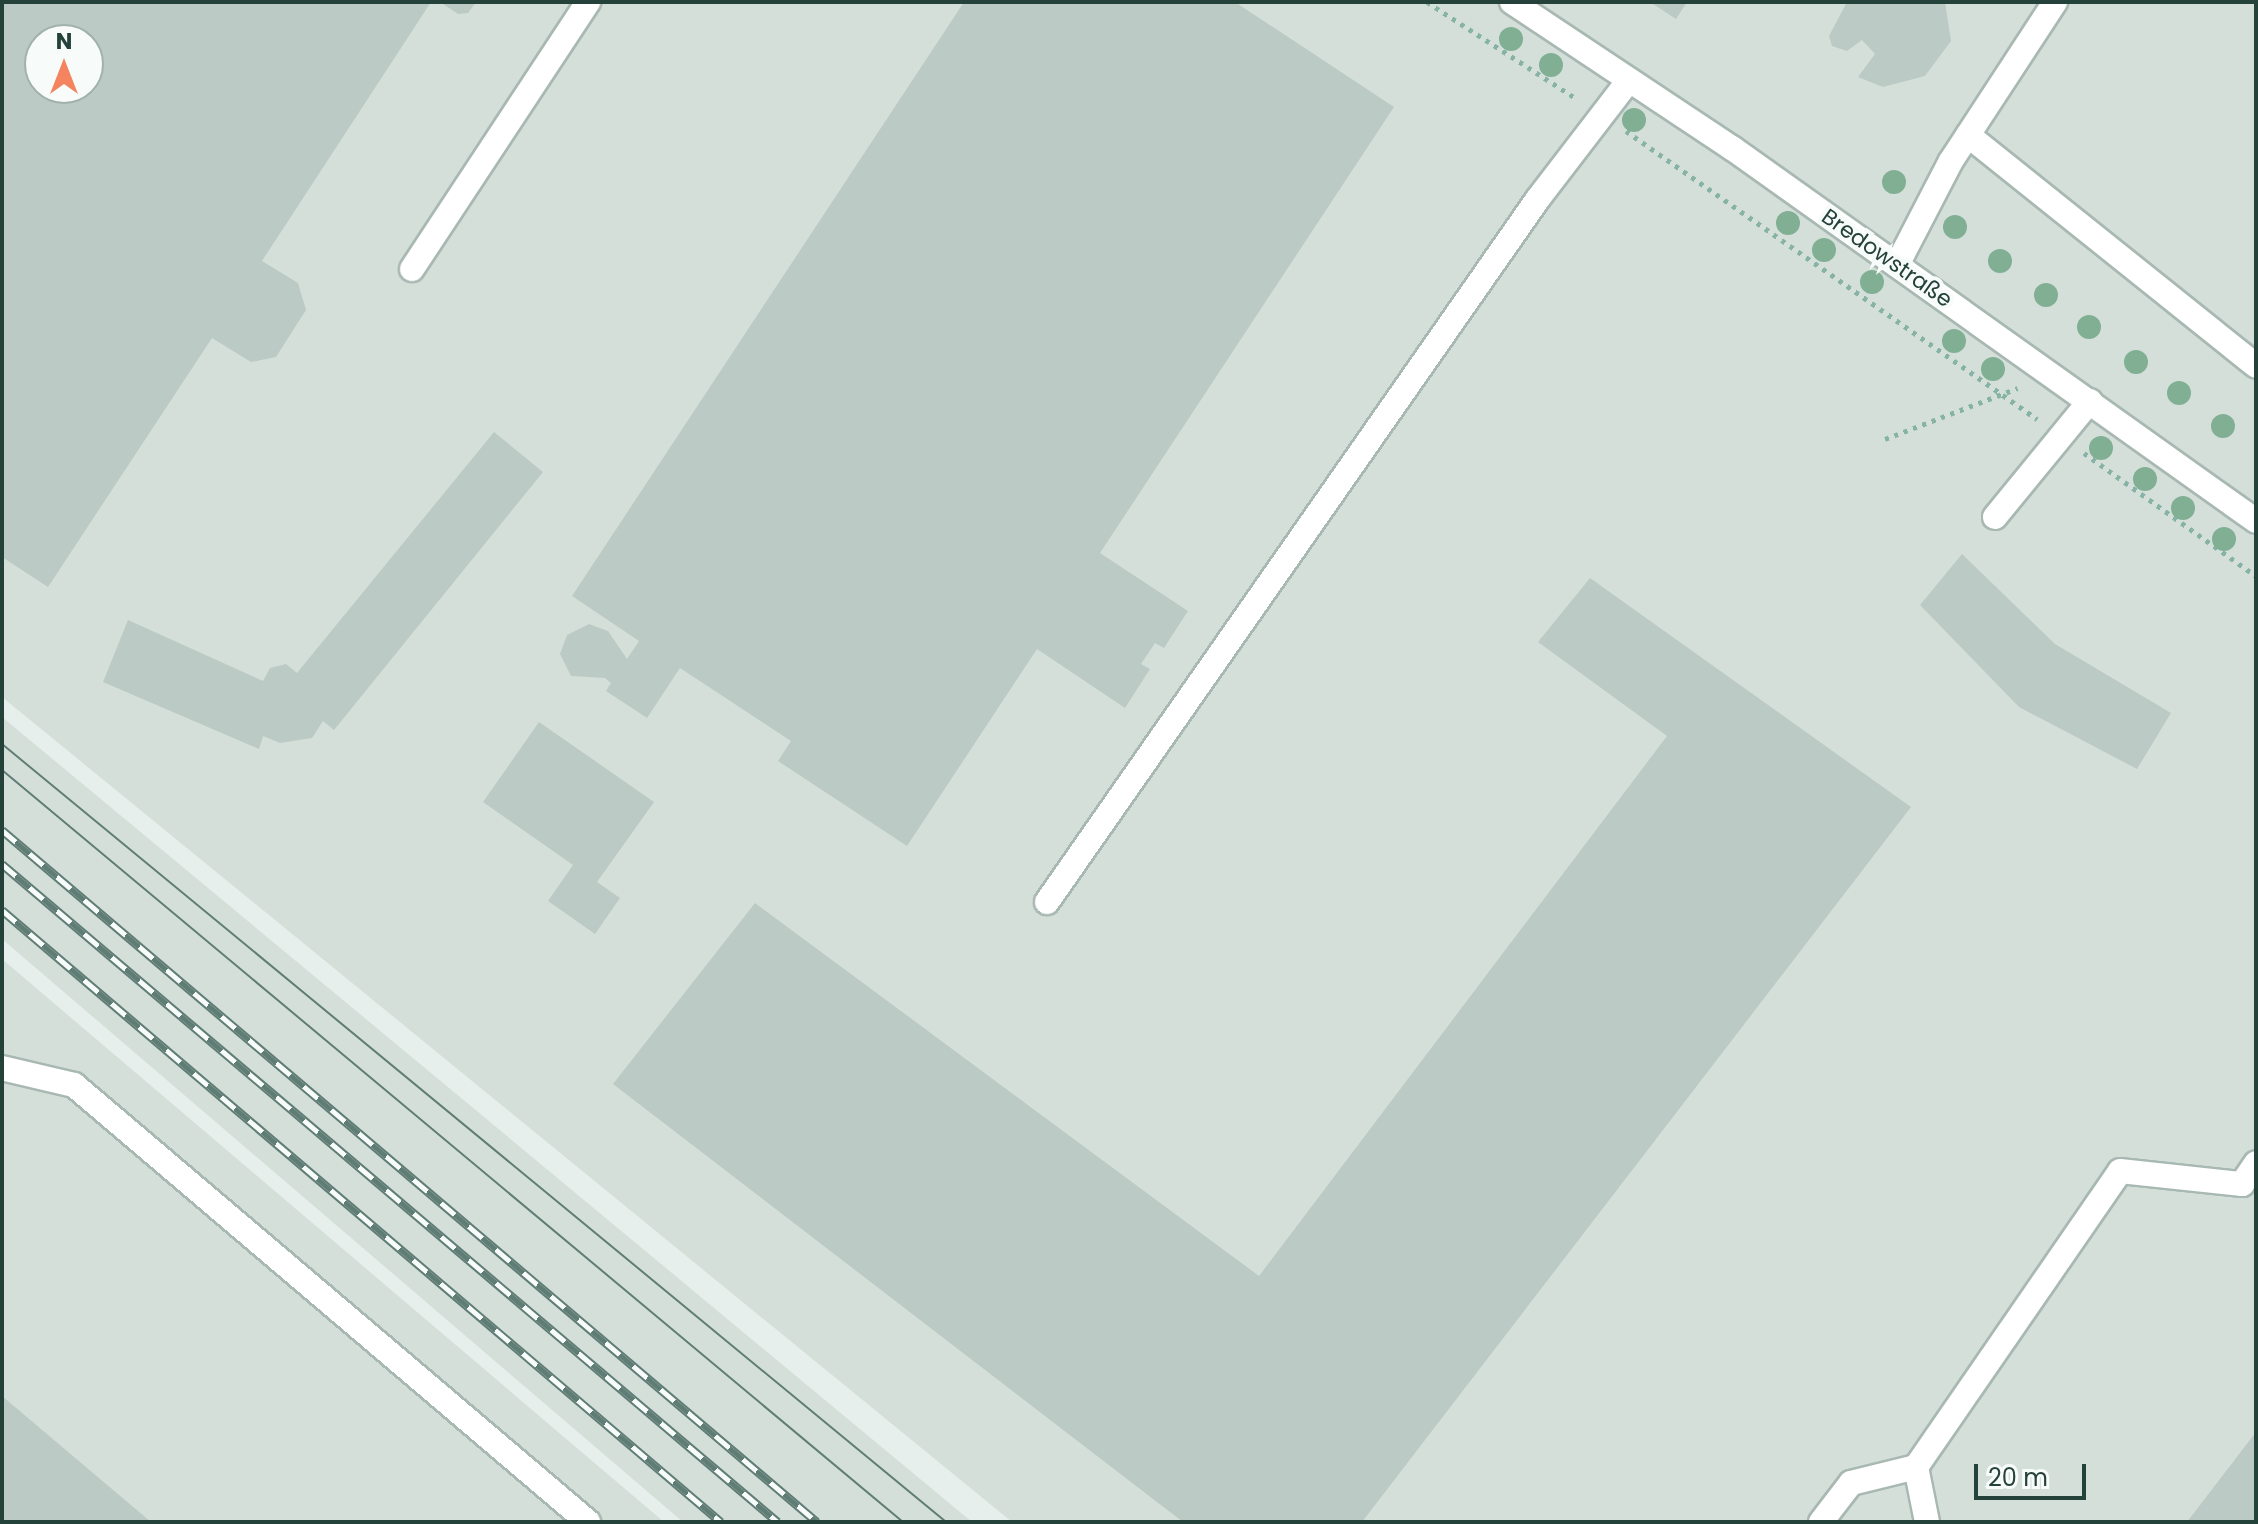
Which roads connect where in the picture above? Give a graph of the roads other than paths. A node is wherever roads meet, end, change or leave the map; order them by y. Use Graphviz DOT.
graph roads {
  1 [pos="588,2"];
  2 [pos="1512,2"];
  3 [pos="2055,2"];
  4 [pos="1629,80"];
  5 [pos="1968,135"];
  6 [pos="1897,265"];
  7 [pos="412,269"];
  8 [pos="2256,366"];
  9 [pos="2090,401"];
  10 [pos="1995,517"];
  11 [pos="2256,521"];
  12 [pos="1047,902"];
  13 [pos="2,1068"];
  14 [pos="2256,1163"];
  15 [pos="1916,1467"];
  16 [pos="588,1522"];
  17 [pos="1821,1522"];
  18 [pos="1927,1522"];
  1 -- 7 [label="street"];
  2 -- 4 [label="street, Bredowstraße"];
  3 -- 5 [label="street"];
  4 -- 6 [label="street, Bredowstraße"];
  4 -- 12 [label="street"];
  5 -- 6 [label="street"];
  5 -- 8 [label="street"];
  6 -- 9 [label="street, Bredowstraße"];
  9 -- 10 [label="street"];
  9 -- 11 [label="street, Bredowstraße"];
  13 -- 16 [label="street"];
  14 -- 15 [label="street"];
  15 -- 17 [label="street"];
  15 -- 18 [label="street"];
}
